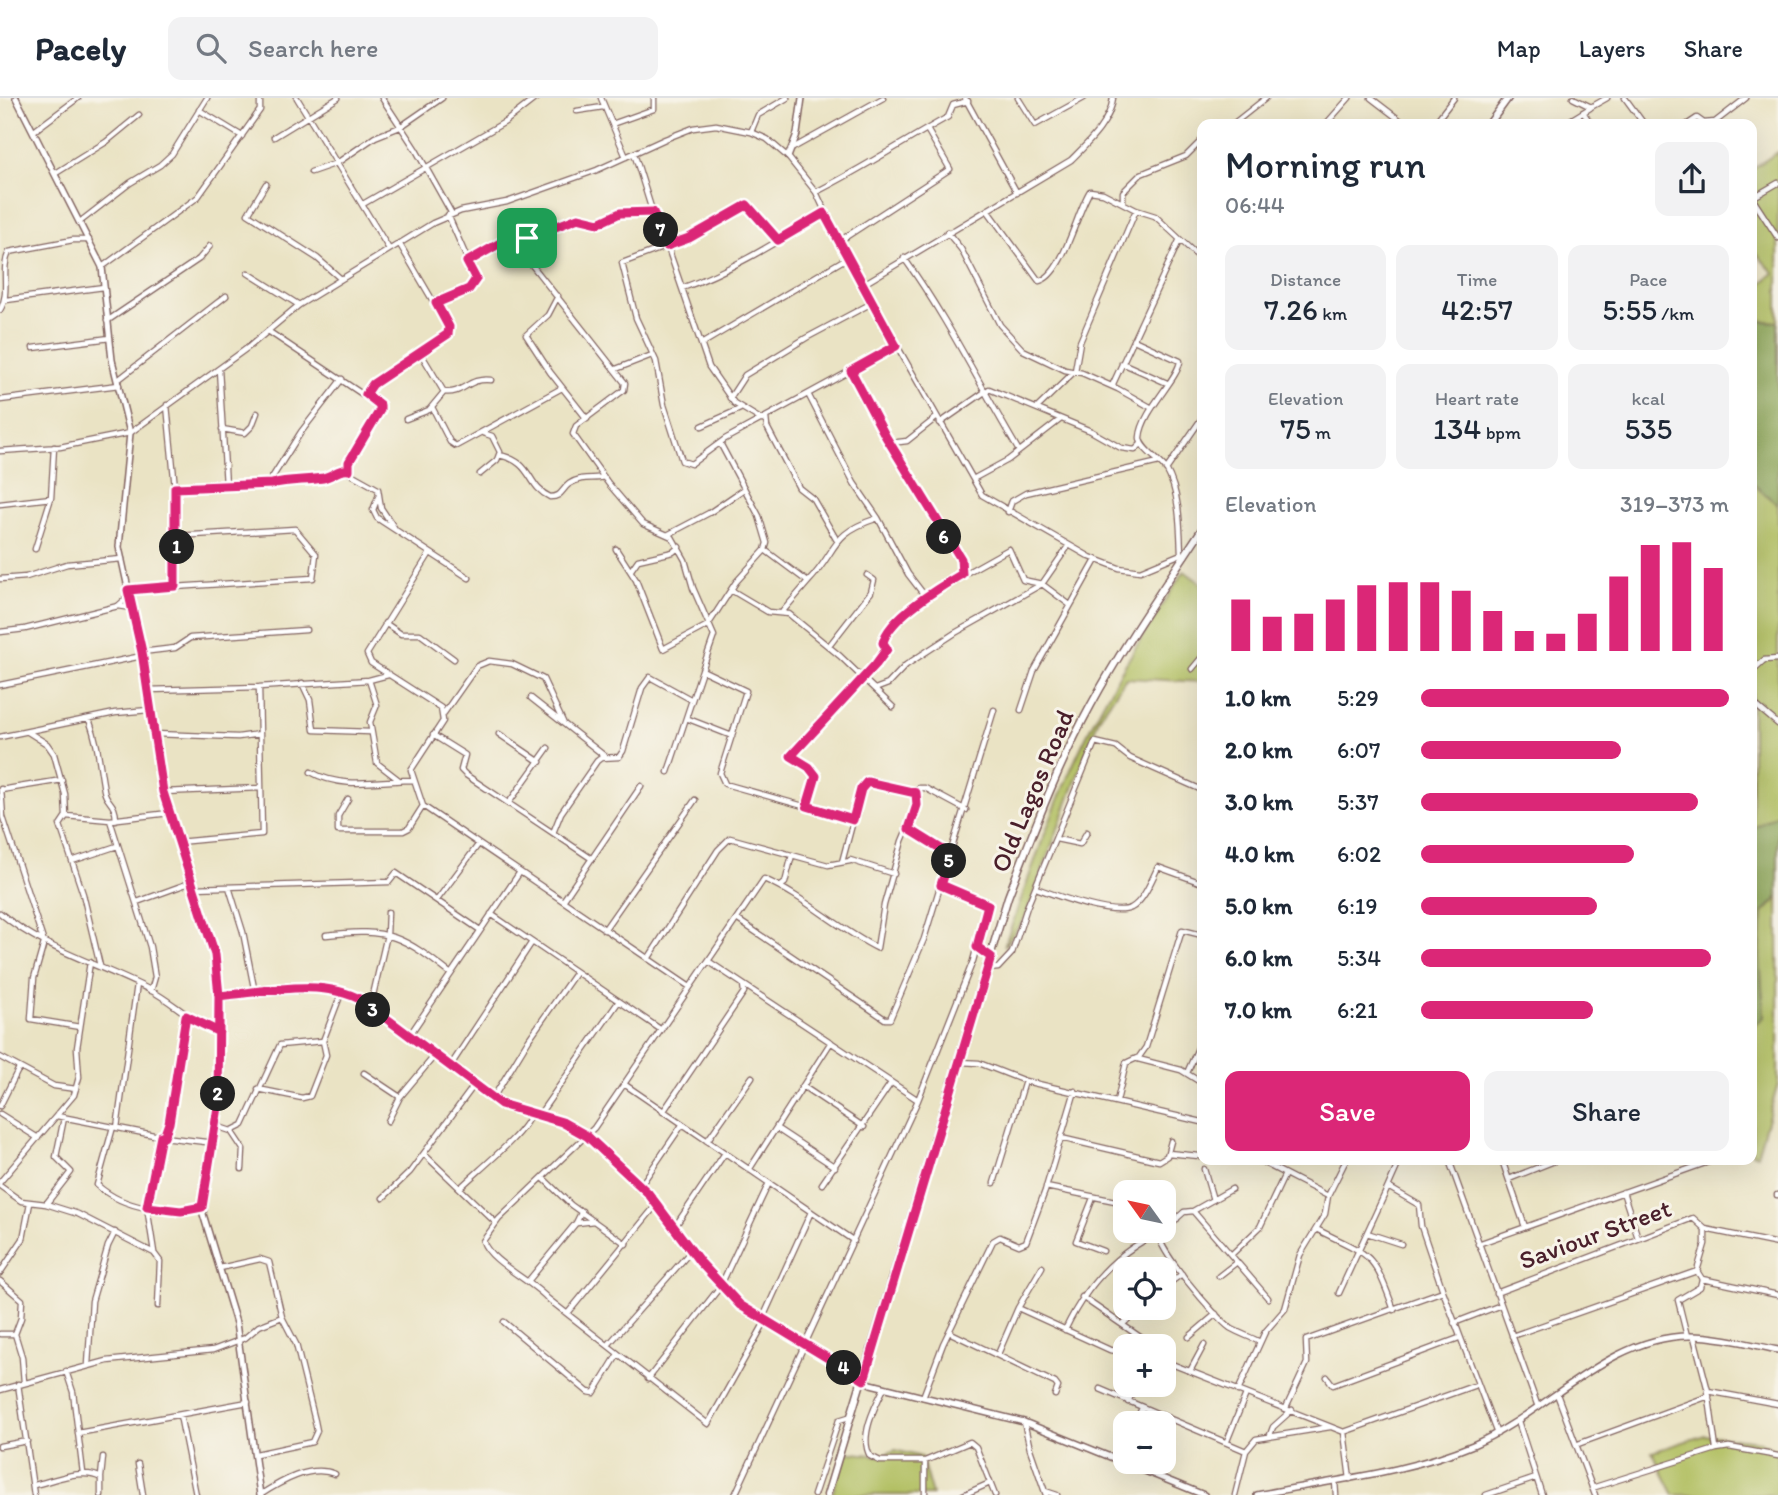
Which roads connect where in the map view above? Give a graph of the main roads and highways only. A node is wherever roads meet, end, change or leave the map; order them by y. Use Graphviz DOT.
graph roads {
  1 [pos="1508,98"];
  2 [pos="1493,119"];
  3 [pos="1197,536"];
  4 [pos="827,1495"];
  1 -- 2 [label="main road"];
  3 -- 4 [label="main road, Old Lagos Road"];
}
